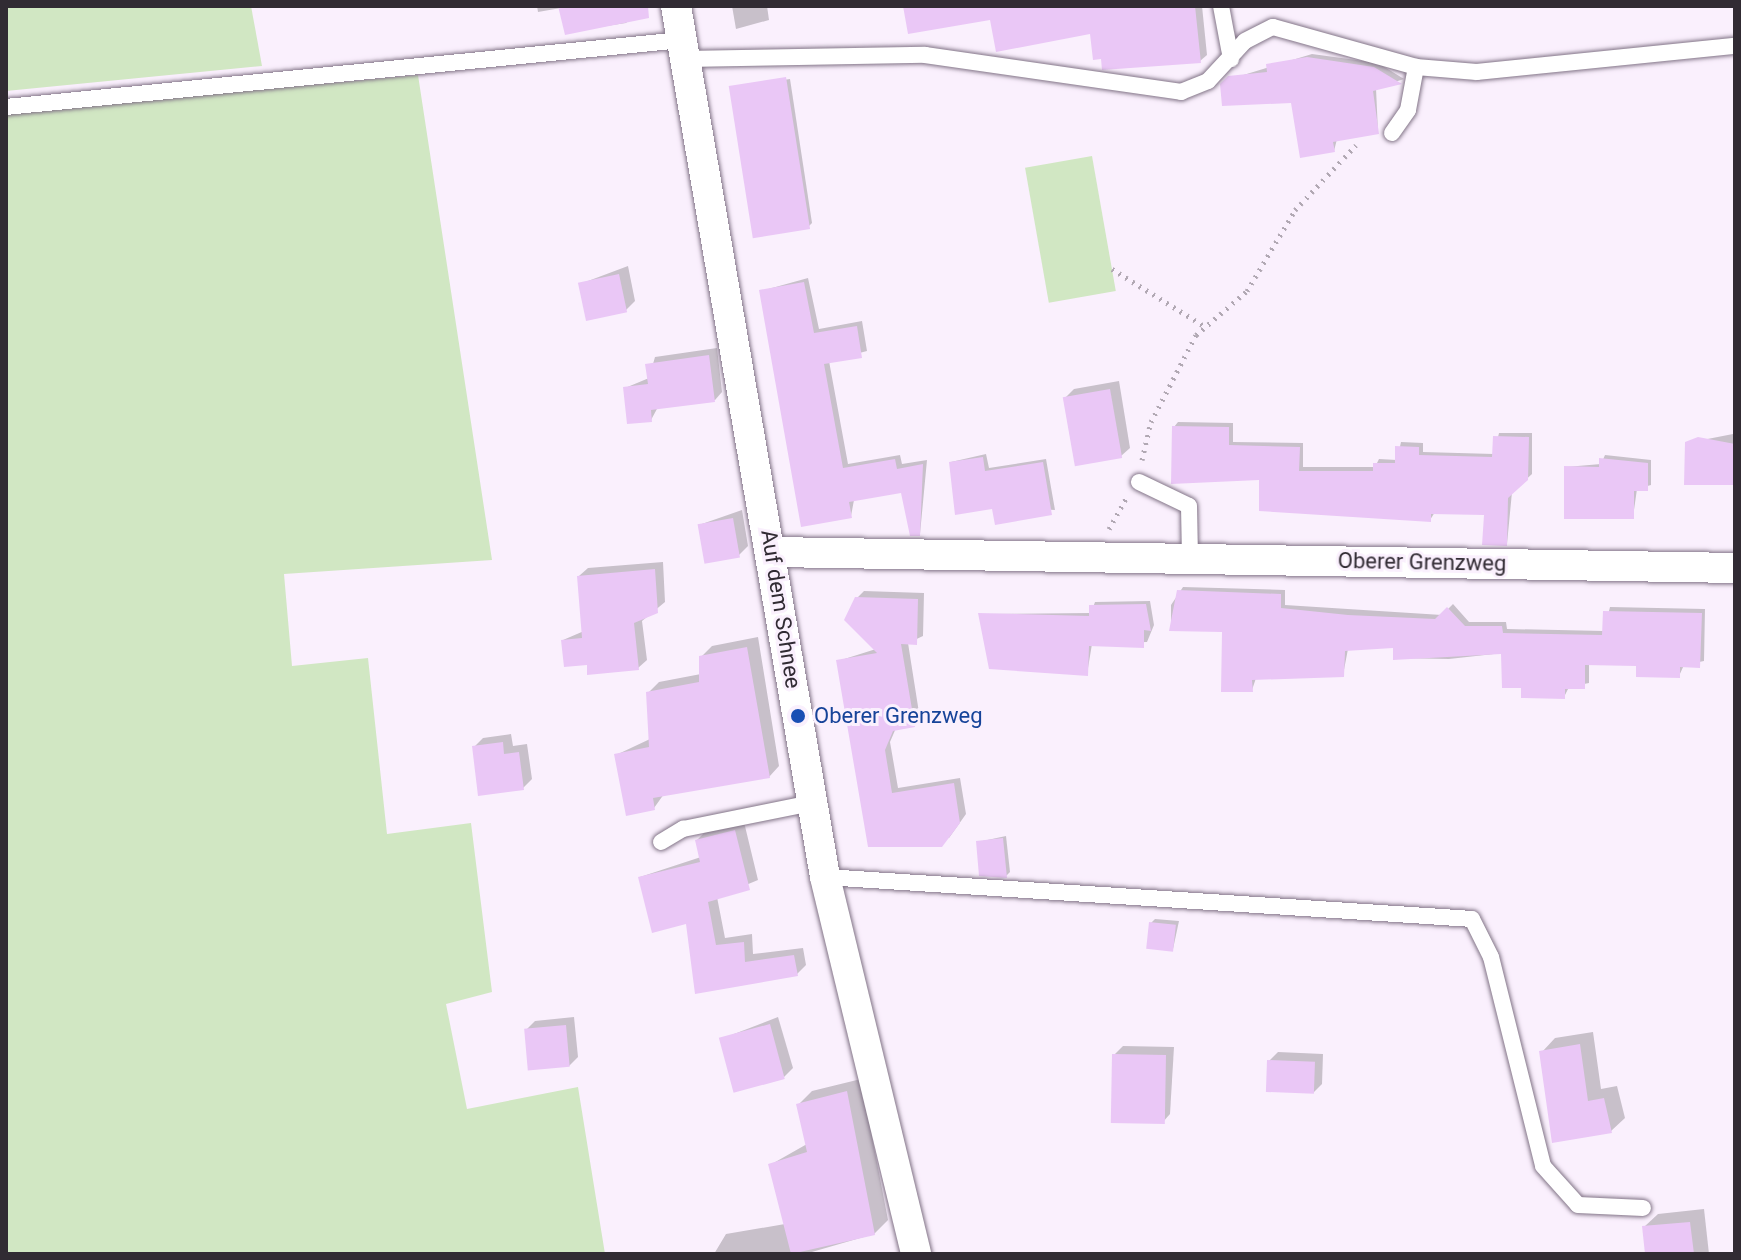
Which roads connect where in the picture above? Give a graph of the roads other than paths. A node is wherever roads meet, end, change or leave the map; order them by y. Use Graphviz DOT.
graph roads {
  1 [pos="676,6"];
  2 [pos="1221,6"];
  3 [pos="1735,46"];
  4 [pos="684,50"];
  5 [pos="1231,59"];
  6 [pos="1416,67"];
  7 [pos="6,107"];
  8 [pos="1392,133"];
  9 [pos="1139,482"];
  10 [pos="773,552"];
  11 [pos="1190,559"];
  12 [pos="1735,568"];
  13 [pos="812,803"];
  14 [pos="661,842"];
  15 [pos="825,877"];
  16 [pos="1643,1208"];
  17 [pos="916,1254"];
  1 -- 4 [label="street, Auf dem Schnee"];
  2 -- 5 [label="lane"];
  3 -- 6 [label="lane"];
  4 -- 5 [label="lane"];
  4 -- 7 [label="lane"];
  4 -- 10 [label="street, Auf dem Schnee"];
  5 -- 6 [label="lane"];
  6 -- 8 [label="lane"];
  9 -- 11 [label="lane"];
  10 -- 11 [label="street, Oberer Grenzweg"];
  10 -- 13 [label="street, Auf dem Schnee"];
  11 -- 12 [label="street, Oberer Grenzweg"];
  13 -- 14 [label="lane"];
  13 -- 15 [label="street, Auf dem Schnee"];
  15 -- 16 [label="lane"];
  15 -- 17 [label="street, Auf dem Schnee"];
}
